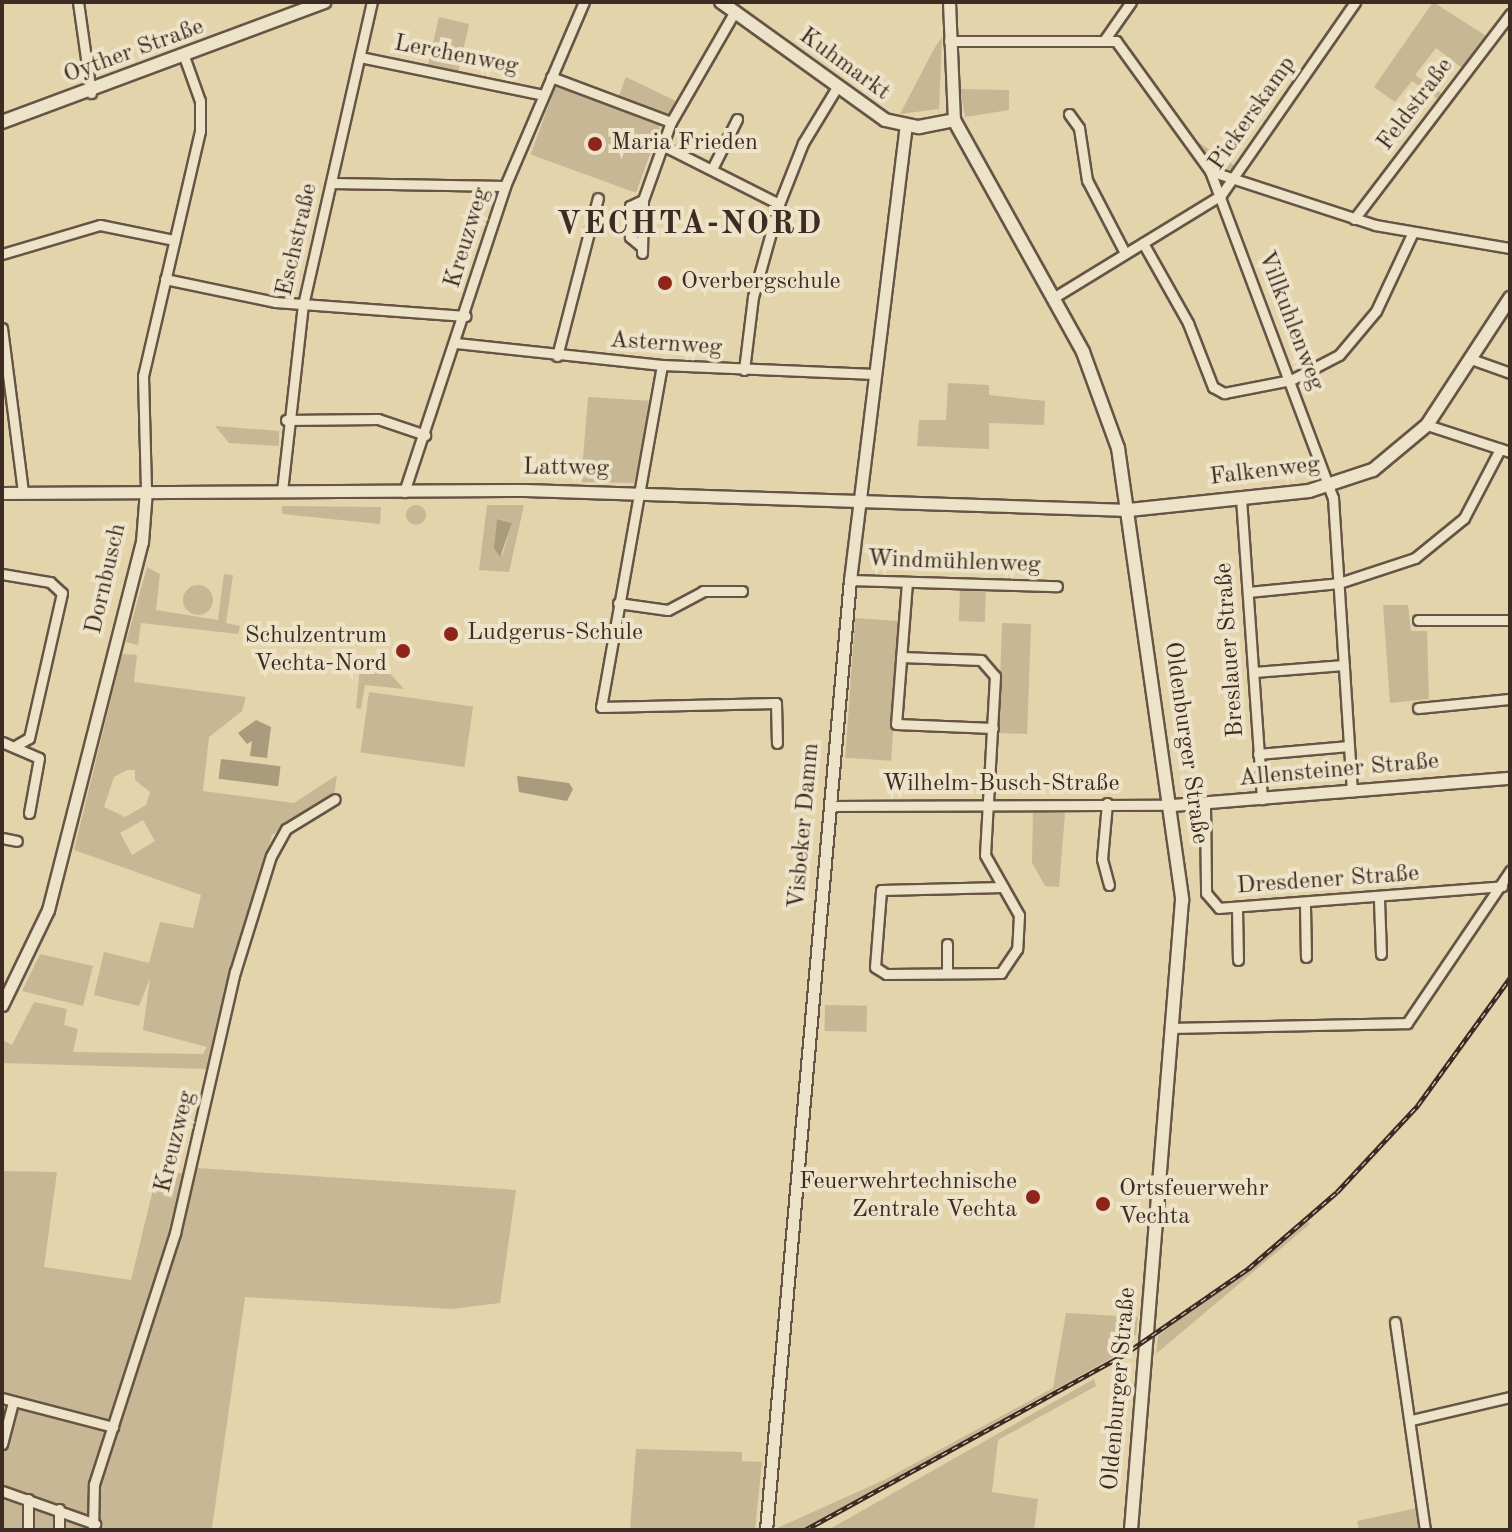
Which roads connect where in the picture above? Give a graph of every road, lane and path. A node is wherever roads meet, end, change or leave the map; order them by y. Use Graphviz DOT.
graph roads {
  1 [pos="78,2"];
  2 [pos="324,2"];
  3 [pos="372,2"];
  4 [pos="584,2"];
  5 [pos="721,2"];
  6 [pos="949,2"];
  7 [pos="1131,2"];
  8 [pos="1355,2"];
  9 [pos="734,13"];
  10 [pos="1510,14"];
  11 [pos="1105,39"];
  12 [pos="949,41"];
  13 [pos="360,57"];
  14 [pos="185,59"];
  15 [pos="551,77"];
  16 [pos="837,87"];
  17 [pos="91,93"];
  18 [pos="543,95"];
  19 [pos="1069,114"];
  20 [pos="737,119"];
  21 [pos="954,120"];
  22 [pos="2,122"];
  23 [pos="671,122"];
  24 [pos="906,127"];
  25 [pos="662,145"];
  26 [pos="712,169"];
  27 [pos="1210,171"];
  28 [pos="1234,180"];
  29 [pos="332,183"];
  30 [pos="505,186"];
  31 [pos="1221,195"];
  32 [pos="598,198"];
  33 [pos="779,204"];
  34 [pos="1354,219"];
  35 [pos="1412,234"];
  36 [pos="174,240"];
  37 [pos="1143,243"];
  38 [pos="1510,248"];
  39 [pos="642,250"];
  40 [pos="1125,253"];
  41 [pos="2,254"];
  42 [pos="165,279"];
  43 [pos="1053,298"];
  44 [pos="1510,298"];
  45 [pos="303,305"];
  46 [pos="465,316"];
  47 [pos="2,328"];
  48 [pos="456,343"];
  49 [pos="557,356"];
  50 [pos="1471,359"];
  51 [pos="662,365"];
  52 [pos="744,370"];
  53 [pos="1510,373"];
  54 [pos="875,374"];
  55 [pos="1291,380"];
  56 [pos="286,420"];
  57 [pos="1427,425"];
  58 [pos="425,435"];
  59 [pos="1505,451"];
  60 [pos="1330,487"];
  61 [pos="146,490"];
  62 [pos="282,491"];
  63 [pos="23,492"];
  64 [pos="404,492"];
  65 [pos="637,492"];
  66 [pos="2,493"];
  67 [pos="1241,498"];
  68 [pos="858,502"];
  69 [pos="1129,510"];
  70 [pos="2,574"];
  71 [pos="850,580"];
  72 [pos="907,582"];
  73 [pos="1339,583"];
  74 [pos="1057,586"];
  75 [pos="742,591"];
  76 [pos="1248,592"];
  77 [pos="618,603"];
  78 [pos="1418,620"];
  79 [pos="1510,620"];
  80 [pos="901,657"];
  81 [pos="1344,665"];
  82 [pos="1254,672"];
  83 [pos="1510,699"];
  84 [pos="1418,708"];
  85 [pos="993,728"];
  86 [pos="2,742"];
  87 [pos="777,743"];
  88 [pos="17,745"];
  89 [pos="1349,746"];
  90 [pos="1258,754"];
  91 [pos="1510,778"];
  92 [pos="1352,791"];
  93 [pos="335,799"];
  94 [pos="1262,799"];
  95 [pos="1107,803"];
  96 [pos="1172,805"];
  97 [pos="1205,805"];
  98 [pos="829,806"];
  99 [pos="987,806"];
  100 [pos="29,813"];
  101 [pos="2,838"];
  102 [pos="17,841"];
  103 [pos="1510,871"];
  104 [pos="1109,885"];
  105 [pos="1502,886"];
  106 [pos="1003,887"];
  107 [pos="1379,900"];
  108 [pos="1305,906"];
  109 [pos="1237,909"];
  110 [pos="947,944"];
  111 [pos="1381,954"];
  112 [pos="1306,957"];
  113 [pos="1238,960"];
  114 [pos="947,973"];
  115 [pos="2,1005"];
  116 [pos="1174,1028"];
  117 [pos="1395,1322"];
  118 [pos="1510,1397"];
  119 [pos="2,1398"];
  120 [pos="13,1402"];
  121 [pos="1411,1420"];
  122 [pos="113,1427"];
  123 [pos="2,1444"];
  124 [pos="2,1491"];
  125 [pos="28,1499"];
  126 [pos="59,1509"];
  127 [pos="95,1527"];
  128 [pos="28,1530"];
  129 [pos="59,1530"];
  130 [pos="766,1530"];
  131 [pos="1131,1530"];
  132 [pos="1425,1530"];
  1 -- 17 [label="street"];
  2 -- 14 [label="main road, Oyther Straße"];
  3 -- 13 [label="street, Eschstraße"];
  4 -- 15 [label="street, Kreuzweg"];
  5 -- 9 [label="main road, Kuhmarkt"];
  6 -- 12 [label="street, Oldenburger Straße"];
  7 -- 11 [label="street"];
  8 -- 28 [label="street, Pickerskamp"];
  9 -- 16 [label="main road, Kuhmarkt"];
  9 -- 23 [label="street"];
  10 -- 34 [label="street, Feldstraße"];
  11 -- 12 [label="street"];
  11 -- 27 [label="street, Villkuhlenweg"];
  12 -- 21 [label="street, Oldenburger Straße"];
  13 -- 18 [label="street, Lerchenweg"];
  13 -- 29 [label="street, Eschstraße"];
  14 -- 17 [label="main road, Oyther Straße"];
  14 -- 36 [label="street, Dornbusch"];
  15 -- 18 [label="street, Kreuzweg"];
  15 -- 23 [label="street"];
  16 -- 24 [label="main road, Kuhmarkt"];
  16 -- 33 [label="street"];
  17 -- 22 [label="main road, Oyther Straße"];
  18 -- 30 [label="street, Kreuzweg"];
  19 -- 40 [label="street"];
  20 -- 26 [label="street"];
  21 -- 24 [label="main road, Kuhmarkt"];
  21 -- 43 [label="main road, Oldenburger Straße"];
  23 -- 25 [label="street"];
  24 -- 54 [label="street, Visbeker Damm"];
  25 -- 26 [label="street"];
  25 -- 39 [label="street"];
  26 -- 33 [label="street"];
  27 -- 28 [label="street"];
  27 -- 31 [label="street, Villkuhlenweg"];
  28 -- 31 [label="street, Pickerskamp"];
  28 -- 34 [label="street"];
  29 -- 30 [label="street"];
  29 -- 45 [label="street, Eschstraße"];
  30 -- 46 [label="street, Kreuzweg"];
  31 -- 37 [label="street, Pickerskamp"];
  31 -- 55 [label="street, Villkuhlenweg"];
  32 -- 49 [label="street"];
  33 -- 52 [label="street"];
  34 -- 35 [label="street"];
  35 -- 38 [label="street"];
  35 -- 55 [label="street"];
  36 -- 41 [label="street"];
  36 -- 42 [label="street, Dornbusch"];
  37 -- 40 [label="street, Pickerskamp"];
  37 -- 55 [label="street"];
  40 -- 43 [label="street, Pickerskamp"];
  42 -- 45 [label="street"];
  42 -- 61 [label="street, Dornbusch"];
  43 -- 69 [label="main road, Oldenburger Straße"];
  44 -- 50 [label="main road, Falkenweg"];
  45 -- 46 [label="street"];
  45 -- 56 [label="street, Eschstraße"];
  46 -- 48 [label="street, Kreuzweg"];
  47 -- 63 [label="street"];
  48 -- 49 [label="street, Asternweg"];
  48 -- 58 [label="street, Kreuzweg"];
  49 -- 51 [label="street, Asternweg"];
  50 -- 53 [label="street"];
  50 -- 57 [label="main road, Falkenweg"];
  51 -- 52 [label="street, Asternweg"];
  51 -- 65 [label="street"];
  52 -- 54 [label="street, Asternweg"];
  54 -- 68 [label="street, Visbeker Damm"];
  55 -- 60 [label="street, Villkuhlenweg"];
  56 -- 58 [label="street"];
  56 -- 62 [label="street, Eschstraße"];
  57 -- 59 [label="street"];
  57 -- 60 [label="main road, Falkenweg"];
  58 -- 64 [label="street, Kreuzweg"];
  59 -- 73 [label="street"];
  60 -- 67 [label="main road, Falkenweg"];
  60 -- 73 [label="street, Villkuhlenweg"];
  61 -- 62 [label="street, Lattweg"];
  61 -- 63 [label="street, Lattweg"];
  61 -- 115 [label="street, Dornbusch"];
  62 -- 64 [label="street, Lattweg"];
  63 -- 66 [label="street, Lattweg"];
  64 -- 65 [label="street, Lattweg"];
  65 -- 68 [label="street, Lattweg"];
  65 -- 77 [label="street"];
  67 -- 69 [label="main road, Falkenweg"];
  67 -- 76 [label="street, Breslauer Straße"];
  68 -- 69 [label="street, Lattweg"];
  68 -- 71 [label="street, Visbeker Damm"];
  69 -- 96 [label="main road, Oldenburger Straße"];
  70 -- 88 [label="street"];
  71 -- 72 [label="street, Windmühlenweg"];
  71 -- 98 [label="street, Visbeker Damm"];
  72 -- 74 [label="street, Windmühlenweg"];
  72 -- 80 [label="street"];
  73 -- 76 [label="street"];
  73 -- 81 [label="street, Villkuhlenweg"];
  75 -- 77 [label="street"];
  76 -- 82 [label="street, Breslauer Straße"];
  77 -- 87 [label="street"];
  78 -- 79 [label="street"];
  80 -- 85 [label="street"];
  80 -- 85 [label="street"];
  81 -- 82 [label="street"];
  81 -- 89 [label="street, Villkuhlenweg"];
  82 -- 90 [label="street, Breslauer Straße"];
  83 -- 84 [label="street"];
  85 -- 99 [label="street"];
  86 -- 88 [label="street"];
  88 -- 100 [label="street"];
  89 -- 90 [label="street"];
  89 -- 92 [label="street, Villkuhlenweg"];
  90 -- 94 [label="street, Breslauer Straße"];
  91 -- 92 [label="street, Allensteiner Straße"];
  92 -- 94 [label="street, Allensteiner Straße"];
  93 -- 122 [label="street, Kreuzweg"];
  94 -- 97 [label="street, Allensteiner Straße"];
  95 -- 96 [label="street, Wilhelm-Busch-Straße"];
  95 -- 99 [label="street, Wilhelm-Busch-Straße"];
  95 -- 104 [label="street"];
  96 -- 97 [label="street, Allensteiner Straße"];
  96 -- 116 [label="main road, Oldenburger Straße"];
  97 -- 109 [label="street, Dresdener Straße"];
  98 -- 99 [label="street, Wilhelm-Busch-Straße"];
  98 -- 130 [label="street, Visbeker Damm"];
  99 -- 106 [label="street"];
  101 -- 102 [label="street"];
  103 -- 105 [label="street"];
  105 -- 107 [label="street, Dresdener Straße"];
  105 -- 116 [label="street"];
  106 -- 114 [label="street"];
  106 -- 114 [label="street"];
  107 -- 108 [label="street, Dresdener Straße"];
  107 -- 111 [label="street"];
  108 -- 109 [label="street, Dresdener Straße"];
  108 -- 112 [label="street"];
  109 -- 113 [label="street"];
  110 -- 114 [label="street"];
  116 -- 131 [label="main road, Oldenburger Straße"];
  117 -- 121 [label="street"];
  118 -- 121 [label="street"];
  119 -- 120 [label="street"];
  120 -- 122 [label="street"];
  120 -- 123 [label="street"];
  121 -- 132 [label="street"];
  122 -- 127 [label="street, Kreuzweg"];
  124 -- 125 [label="street"];
  125 -- 126 [label="street"];
  125 -- 128 [label="street"];
  126 -- 127 [label="street"];
  126 -- 129 [label="street"];
}
